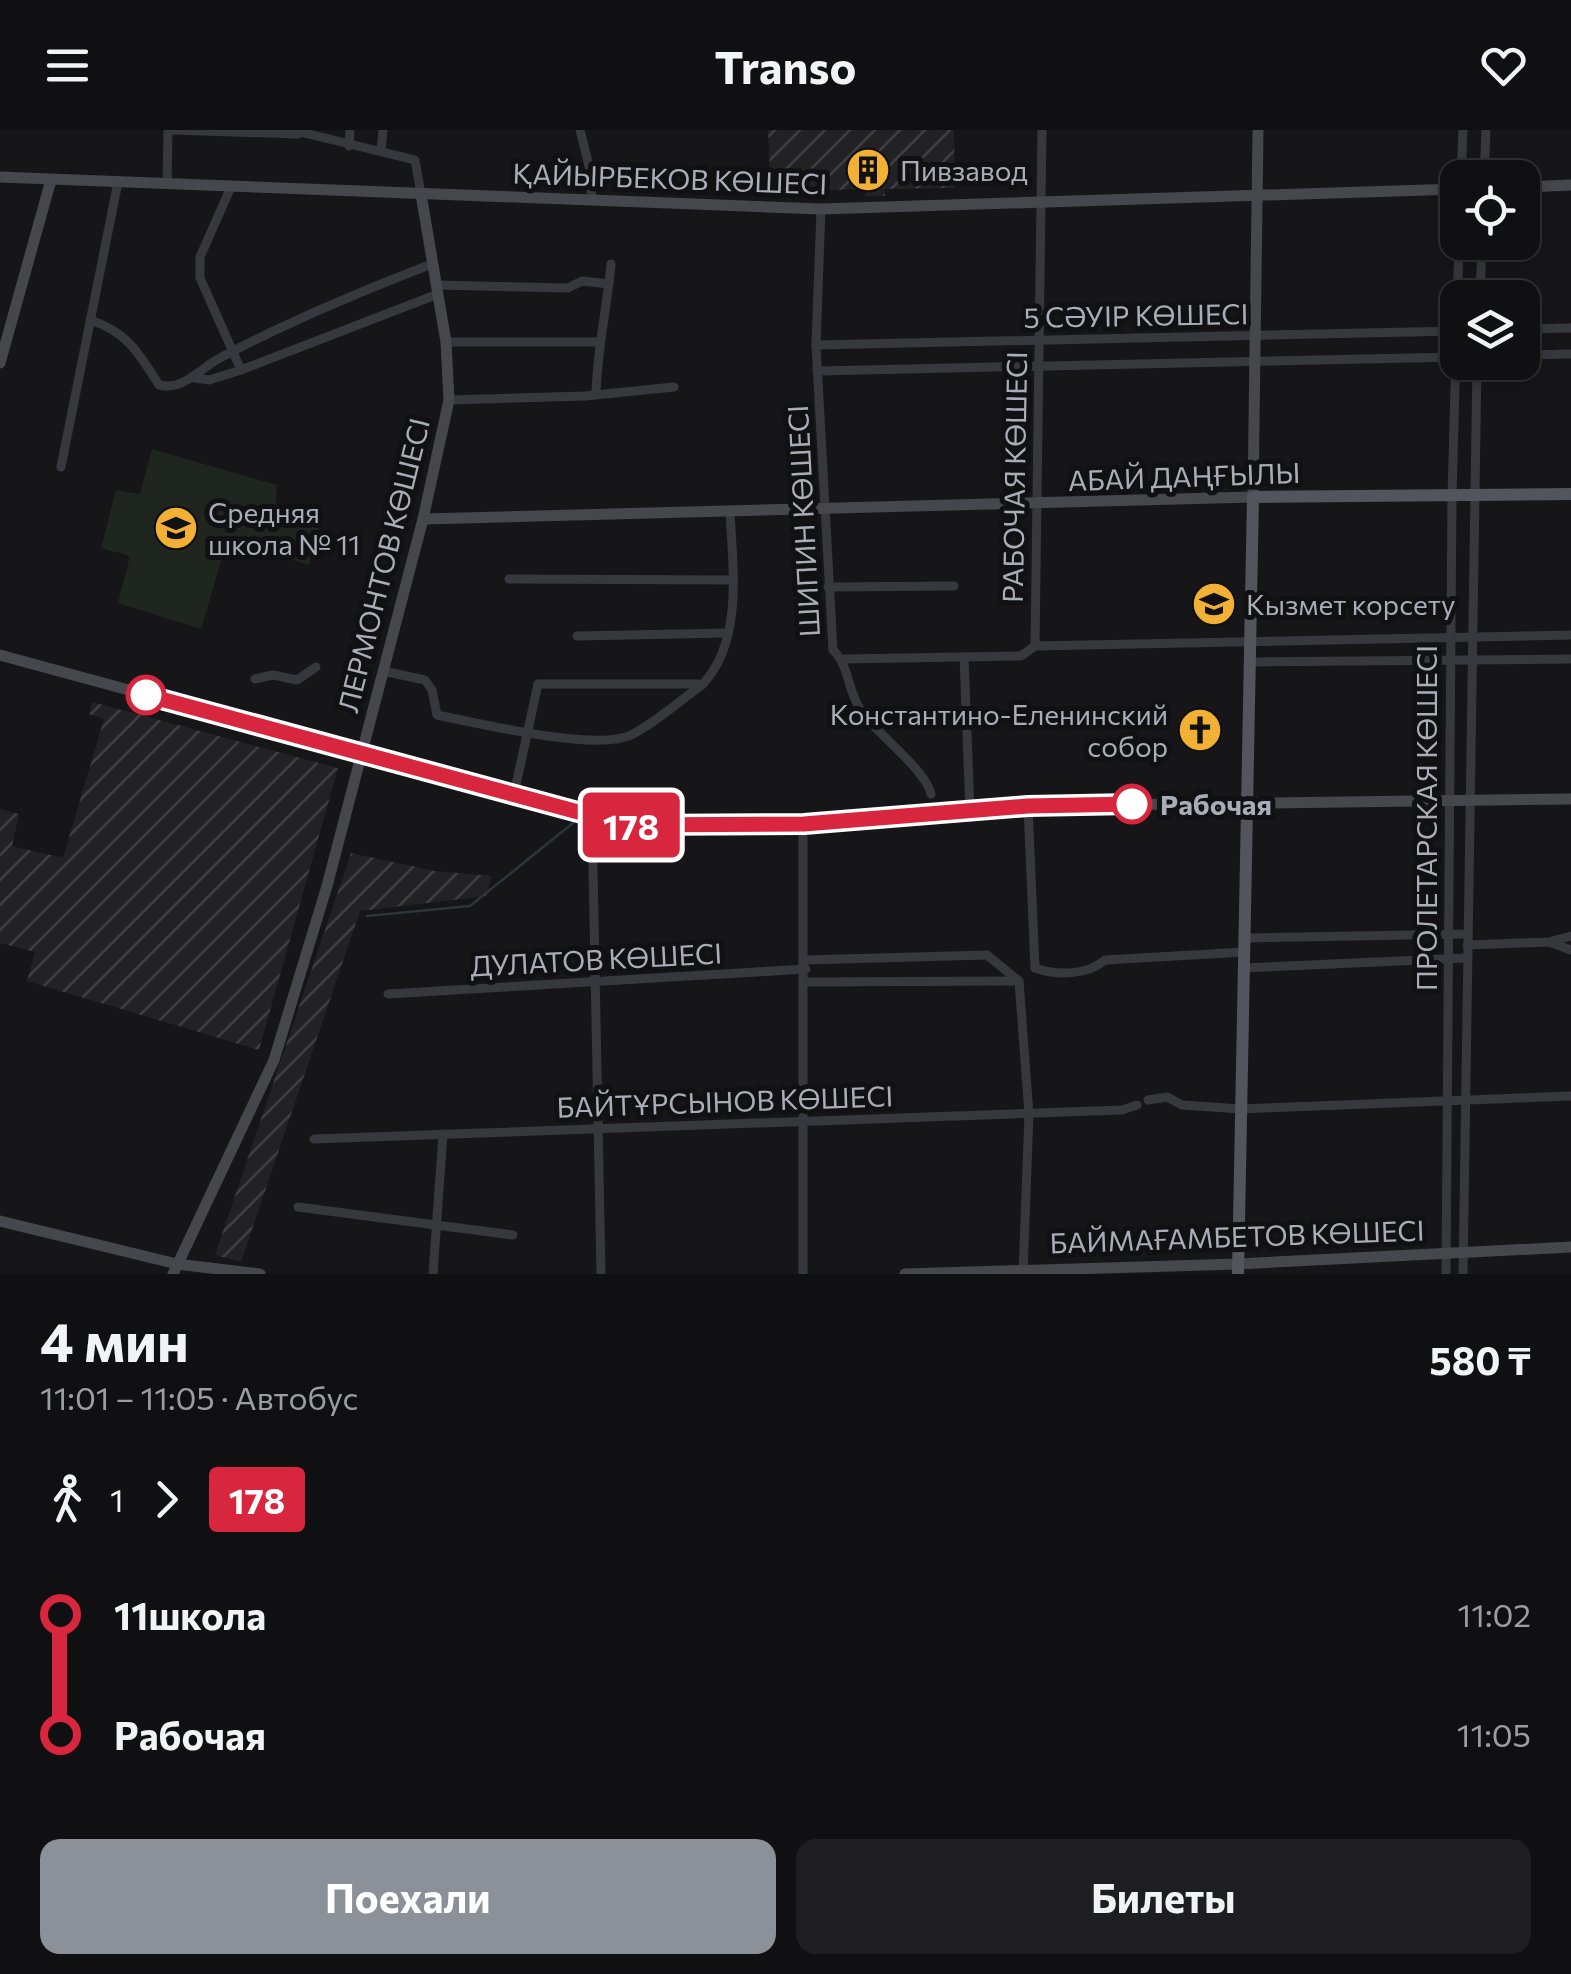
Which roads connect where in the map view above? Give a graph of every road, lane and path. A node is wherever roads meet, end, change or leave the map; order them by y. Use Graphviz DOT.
graph roads {
  1 [pos="170,130"];
  2 [pos="350,130"];
  3 [pos="382,130"];
  4 [pos="580,130"];
  5 [pos="1042,130"];
  6 [pos="1258,130"];
  7 [pos="1463,130"];
  8 [pos="1486,130"];
  9 [pos="296,132"];
  10 [pos="349,146"];
  11 [pos="381,151"];
  12 [pos="1462,160"];
  13 [pos="1485,160"];
  14 [pos="0,177"];
  15 [pos="51,180"];
  16 [pos="118,182"];
  17 [pos="167,184"];
  18 [pos="1571,185"];
  19 [pos="231,186"];
  20 [pos="1540,186"];
  21 [pos="1440,190"];
  22 [pos="421,194"];
  23 [pos="1256,198"];
  24 [pos="591,200"];
  25 [pos="1040,204"];
  26 [pos="821,209"];
  27 [pos="432,264"];
  28 [pos="611,264"];
  29 [pos="609,284"];
  30 [pos="437,290"];
  31 [pos="90,320"];
  32 [pos="1571,328"];
  33 [pos="1540,329"];
  34 [pos="1440,331"];
  35 [pos="1254,335"];
  36 [pos="1039,340"];
  37 [pos="446,342"];
  38 [pos="597,342"];
  39 [pos="816,345"];
  40 [pos="233,351"];
  41 [pos="1571,354"];
  42 [pos="1540,355"];
  43 [pos="1440,357"];
  44 [pos="1254,361"];
  45 [pos="0,363"];
  46 [pos="1038,366"];
  47 [pos="241,370"];
  48 [pos="817,371"];
  49 [pos="195,378"];
  50 [pos="1455,380"];
  51 [pos="1476,380"];
  52 [pos="674,387"];
  53 [pos="596,394"];
  54 [pos="449,400"];
  55 [pos="61,467"];
  56 [pos="1571,494"];
  57 [pos="1452,496"];
  58 [pos="1472,496"];
  59 [pos="1253,497"];
  60 [pos="1035,506"];
  61 [pos="822,511"];
  62 [pos="730,513"];
  63 [pos="423,520"];
  64 [pos="509,579"];
  65 [pos="733,580"];
  66 [pos="828,586"];
  67 [pos="954,586"];
  68 [pos="728,632"];
  69 [pos="1571,635"];
  70 [pos="578,636"];
  71 [pos="1450,636"];
  72 [pos="1470,636"];
  73 [pos="1250,638"];
  74 [pos="1035,646"];
  75 [pos="0,655"];
  76 [pos="964,657"];
  77 [pos="1571,659"];
  78 [pos="843,660"];
  79 [pos="1450,660"];
  80 [pos="1470,660"];
  81 [pos="1250,662"];
  82 [pos="316,667"];
  83 [pos="383,671"];
  84 [pos="255,679"];
  85 [pos="702,684"];
  86 [pos="526,733"];
  87 [pos="363,753"];
  88 [pos="514,794"];
  89 [pos="931,794"];
  90 [pos="1571,799"];
  91 [pos="1449,800"];
  92 [pos="1468,800"];
  93 [pos="1247,801"];
  94 [pos="1028,806"];
  95 [pos="970,811"];
  96 [pos="592,816"];
  97 [pos="804,824"];
  98 [pos="1448,934"];
  99 [pos="1571,936"];
  100 [pos="1467,940"];
  101 [pos="1550,942"];
  102 [pos="1244,945"];
  103 [pos="1571,950"];
  104 [pos="1448,958"];
  105 [pos="1466,958"];
  106 [pos="806,964"];
  107 [pos="1244,968"];
  108 [pos="1027,975"];
  109 [pos="598,981"];
  110 [pos="806,982"];
  111 [pos="388,994"];
  112 [pos="1571,1096"];
  113 [pos="1148,1100"];
  114 [pos="1466,1101"];
  115 [pos="1447,1104"];
  116 [pos="1138,1106"];
  117 [pos="1241,1109"];
  118 [pos="1028,1114"];
  119 [pos="804,1121"];
  120 [pos="600,1128"];
  121 [pos="442,1134"];
  122 [pos="314,1138"];
  123 [pos="298,1207"];
  124 [pos="0,1221"];
  125 [pos="436,1226"];
  126 [pos="513,1235"];
  127 [pos="1571,1246"];
  128 [pos="1463,1251"];
  129 [pos="1446,1252"];
  130 [pos="175,1269"];
  131 [pos="1238,1269"];
  132 [pos="1023,1272"];
  133 [pos="260,1274"];
  134 [pos="433,1274"];
  135 [pos="602,1274"];
  136 [pos="804,1274"];
  137 [pos="905,1274"];
  138 [pos="1446,1274"];
  139 [pos="1463,1274"];
  1 -- 9 [label="street"];
  1 -- 17 [label="street"];
  2 -- 10 [label="street"];
  3 -- 11 [label="street"];
  4 -- 24 [label="street"];
  5 -- 25 [label="street, РАБОЧАЯ КӨШЕСІ"];
  6 -- 23 [label="street"];
  7 -- 12 [label="street"];
  8 -- 13 [label="street"];
  9 -- 10 [label="street"];
  10 -- 11 [label="street"];
  11 -- 22 [label="street"];
  14 -- 15 [label="street, ҚАЙЫРБЕКОВ КӨШЕСІ"];
  15 -- 16 [label="street, ҚАЙЫРБЕКОВ КӨШЕСІ"];
  15 -- 45 [label="street"];
  16 -- 17 [label="street, ҚАЙЫРБЕКОВ КӨШЕСІ"];
  16 -- 31 [label="street"];
  17 -- 19 [label="street, ҚАЙЫРБЕКОВ КӨШЕСІ"];
  18 -- 20 [label="street"];
  19 -- 22 [label="street, ҚАЙЫРБЕКОВ КӨШЕСІ"];
  19 -- 40 [label="street"];
  21 -- 23 [label="street, ҚАЙЫРБЕКОВ КӨШЕСІ"];
  22 -- 24 [label="street, ҚАЙЫРБЕКОВ КӨШЕСІ"];
  22 -- 27 [label="street, ЛЕРМОНТОВ КӨШЕСІ"];
  23 -- 25 [label="street, ҚАЙЫРБЕКОВ КӨШЕСІ"];
  23 -- 35 [label="street"];
  24 -- 26 [label="street, ҚАЙЫРБЕКОВ КӨШЕСІ"];
  25 -- 26 [label="street, ҚАЙЫРБЕКОВ КӨШЕСІ"];
  25 -- 36 [label="street, РАБОЧАЯ КӨШЕСІ"];
  26 -- 39 [label="street, ШИПИН КӨШЕСІ"];
  27 -- 30 [label="street, ЛЕРМОНТОВ КӨШЕСІ"];
  27 -- 40 [label="street"];
  28 -- 29 [label="street"];
  29 -- 30 [label="street"];
  29 -- 38 [label="street"];
  30 -- 37 [label="street, ЛЕРМОНТОВ КӨШЕСІ"];
  30 -- 47 [label="street"];
  31 -- 49 [label="street"];
  31 -- 55 [label="street"];
  32 -- 33 [label="street"];
  34 -- 35 [label="street, 5 СӘУІР КӨШЕСІ"];
  35 -- 36 [label="street, 5 СӘУІР КӨШЕСІ"];
  35 -- 44 [label="street"];
  36 -- 39 [label="street, 5 СӘУІР КӨШЕСІ"];
  36 -- 46 [label="street, РАБОЧАЯ КӨШЕСІ"];
  37 -- 38 [label="street"];
  37 -- 54 [label="street, ЛЕРМОНТОВ КӨШЕСІ"];
  38 -- 53 [label="street"];
  39 -- 48 [label="street, ШИПИН КӨШЕСІ"];
  40 -- 47 [label="street"];
  40 -- 49 [label="street"];
  41 -- 42 [label="street"];
  43 -- 44 [label="street, 5 СӘУІР КӨШЕСІ"];
  44 -- 46 [label="street, 5 СӘУІР КӨШЕСІ"];
  44 -- 59 [label="street"];
  46 -- 48 [label="street, 5 СӘУІР КӨШЕСІ"];
  46 -- 60 [label="street, РАБОЧАЯ КӨШЕСІ"];
  47 -- 49 [label="street"];
  48 -- 61 [label="street, ШИПИН КӨШЕСІ"];
  50 -- 57 [label="street, ПРОЛЕТАРСКАЯ КӨШЕСІ"];
  51 -- 58 [label="street, ПРОЛЕТАРСКАЯ КӨШЕСІ"];
  52 -- 53 [label="street"];
  53 -- 54 [label="street"];
  54 -- 63 [label="street, ЛЕРМОНТОВ КӨШЕСІ"];
  56 -- 58 [label="main road, АБАЙ ДАҢҒЫЛЫ"];
  57 -- 58 [label="main road, АБАЙ ДАҢҒЫЛЫ"];
  57 -- 59 [label="main road, АБАЙ ДАҢҒЫЛЫ"];
  57 -- 71 [label="street, ПРОЛЕТАРСКАЯ КӨШЕСІ"];
  58 -- 72 [label="street, ПРОЛЕТАРСКАЯ КӨШЕСІ"];
  59 -- 60 [label="street, АБАЙ ДАҢҒЫЛЫ"];
  59 -- 73 [label="main road"];
  60 -- 61 [label="street, АБАЙ ДАҢҒЫЛЫ"];
  60 -- 74 [label="street, РАБОЧАЯ КӨШЕСІ"];
  61 -- 62 [label="street, АБАЙ ДАҢҒЫЛЫ"];
  61 -- 66 [label="street, ШИПИН КӨШЕСІ"];
  62 -- 63 [label="street, АБАЙ ДАҢҒЫЛЫ"];
  62 -- 65 [label="street"];
  63 -- 83 [label="street, ЛЕРМОНТОВ КӨШЕСІ"];
  64 -- 65 [label="street"];
  65 -- 68 [label="street"];
  66 -- 67 [label="street"];
  66 -- 78 [label="street, ШИПИН КӨШЕСІ"];
  68 -- 70 [label="street"];
  68 -- 85 [label="street"];
  69 -- 72 [label="street"];
  71 -- 72 [label="street"];
  71 -- 73 [label="street"];
  71 -- 79 [label="street, ПРОЛЕТАРСКАЯ КӨШЕСІ"];
  72 -- 80 [label="street, ПРОЛЕТАРСКАЯ КӨШЕСІ"];
  73 -- 74 [label="street"];
  73 -- 81 [label="main road"];
  74 -- 76 [label="street"];
  75 -- 87 [label="street"];
  76 -- 78 [label="street"];
  76 -- 95 [label="street"];
  77 -- 80 [label="street"];
  78 -- 89 [label="street, ШИПИН КӨШЕСІ"];
  79 -- 80 [label="street"];
  79 -- 81 [label="street"];
  79 -- 91 [label="street, ПРОЛЕТАРСКАЯ КӨШЕСІ"];
  80 -- 92 [label="street, ПРОЛЕТАРСКАЯ КӨШЕСІ"];
  81 -- 93 [label="main road"];
  82 -- 84 [label="street"];
  83 -- 86 [label="street"];
  83 -- 87 [label="street, ЛЕРМОНТОВ КӨШЕСІ"];
  85 -- 86 [label="street"];
  85 -- 86 [label="street"];
  86 -- 88 [label="street"];
  87 -- 88 [label="street"];
  87 -- 130 [label="street, ЛЕРМОНТОВ КӨШЕСІ"];
  88 -- 96 [label="street"];
  90 -- 92 [label="street"];
  91 -- 92 [label="street"];
  91 -- 93 [label="street"];
  91 -- 98 [label="street, ПРОЛЕТАРСКАЯ КӨШЕСІ"];
  92 -- 100 [label="street, ПРОЛЕТАРСКАЯ КӨШЕСІ"];
  93 -- 94 [label="street"];
  93 -- 102 [label="main road"];
  94 -- 95 [label="street"];
  94 -- 108 [label="street"];
  95 -- 97 [label="street"];
  96 -- 97 [label="street"];
  96 -- 109 [label="street"];
  97 -- 106 [label="street"];
  98 -- 100 [label="street"];
  98 -- 102 [label="street"];
  98 -- 104 [label="street, ПРОЛЕТАРСКАЯ КӨШЕСІ"];
  99 -- 101 [label="street"];
  100 -- 101 [label="street"];
  100 -- 105 [label="street, ПРОЛЕТАРСКАЯ КӨШЕСІ"];
  101 -- 103 [label="street"];
  102 -- 107 [label="main road"];
  102 -- 108 [label="street"];
  104 -- 105 [label="street"];
  104 -- 107 [label="street"];
  104 -- 115 [label="street, ПРОЛЕТАРСКАЯ КӨШЕСІ"];
  105 -- 114 [label="street, ПРОЛЕТАРСКАЯ КӨШЕСІ"];
  106 -- 108 [label="street, ДУЛАТОВ КӨШЕСІ"];
  106 -- 109 [label="street, ДУЛАТОВ КӨШЕСІ"];
  106 -- 110 [label="street"];
  107 -- 117 [label="main road"];
  108 -- 110 [label="street"];
  108 -- 118 [label="street"];
  109 -- 111 [label="street, ДУЛАТОВ КӨШЕСІ"];
  109 -- 120 [label="street"];
  110 -- 119 [label="street"];
  112 -- 114 [label="street"];
  113 -- 117 [label="street"];
  114 -- 115 [label="street"];
  114 -- 128 [label="street, ПРОЛЕТАРСКАЯ КӨШЕСІ"];
  115 -- 117 [label="street"];
  115 -- 129 [label="street, ПРОЛЕТАРСКАЯ КӨШЕСІ"];
  116 -- 118 [label="street, БАЙТҰРСЫНОВ КӨШЕСІ"];
  117 -- 131 [label="main road"];
  118 -- 119 [label="street, БАЙТҰРСЫНОВ КӨШЕСІ"];
  118 -- 132 [label="street"];
  119 -- 120 [label="street, БАЙТҰРСЫНОВ КӨШЕСІ"];
  119 -- 136 [label="street"];
  120 -- 121 [label="street, БАЙТҰРСЫНОВ КӨШЕСІ"];
  120 -- 135 [label="street"];
  121 -- 122 [label="street, БАЙТҰРСЫНОВ КӨШЕСІ"];
  121 -- 125 [label="street"];
  123 -- 125 [label="street"];
  124 -- 130 [label="street"];
  125 -- 126 [label="street"];
  125 -- 134 [label="street"];
  127 -- 128 [label="street, БАЙМАҒАМБЕТОВ КӨШЕСІ"];
  128 -- 129 [label="street, БАЙМАҒАМБЕТОВ КӨШЕСІ"];
  128 -- 139 [label="street, ПРОЛЕТАРСКАЯ КӨШЕСІ"];
  129 -- 131 [label="street, БАЙМАҒАМБЕТОВ КӨШЕСІ"];
  129 -- 138 [label="street, ПРОЛЕТАРСКАЯ КӨШЕСІ"];
  130 -- 133 [label="street"];
  131 -- 132 [label="street, БАЙМАҒАМБЕТОВ КӨШЕСІ"];
  132 -- 137 [label="street, БАЙМАҒАМБЕТОВ КӨШЕСІ"];
}
